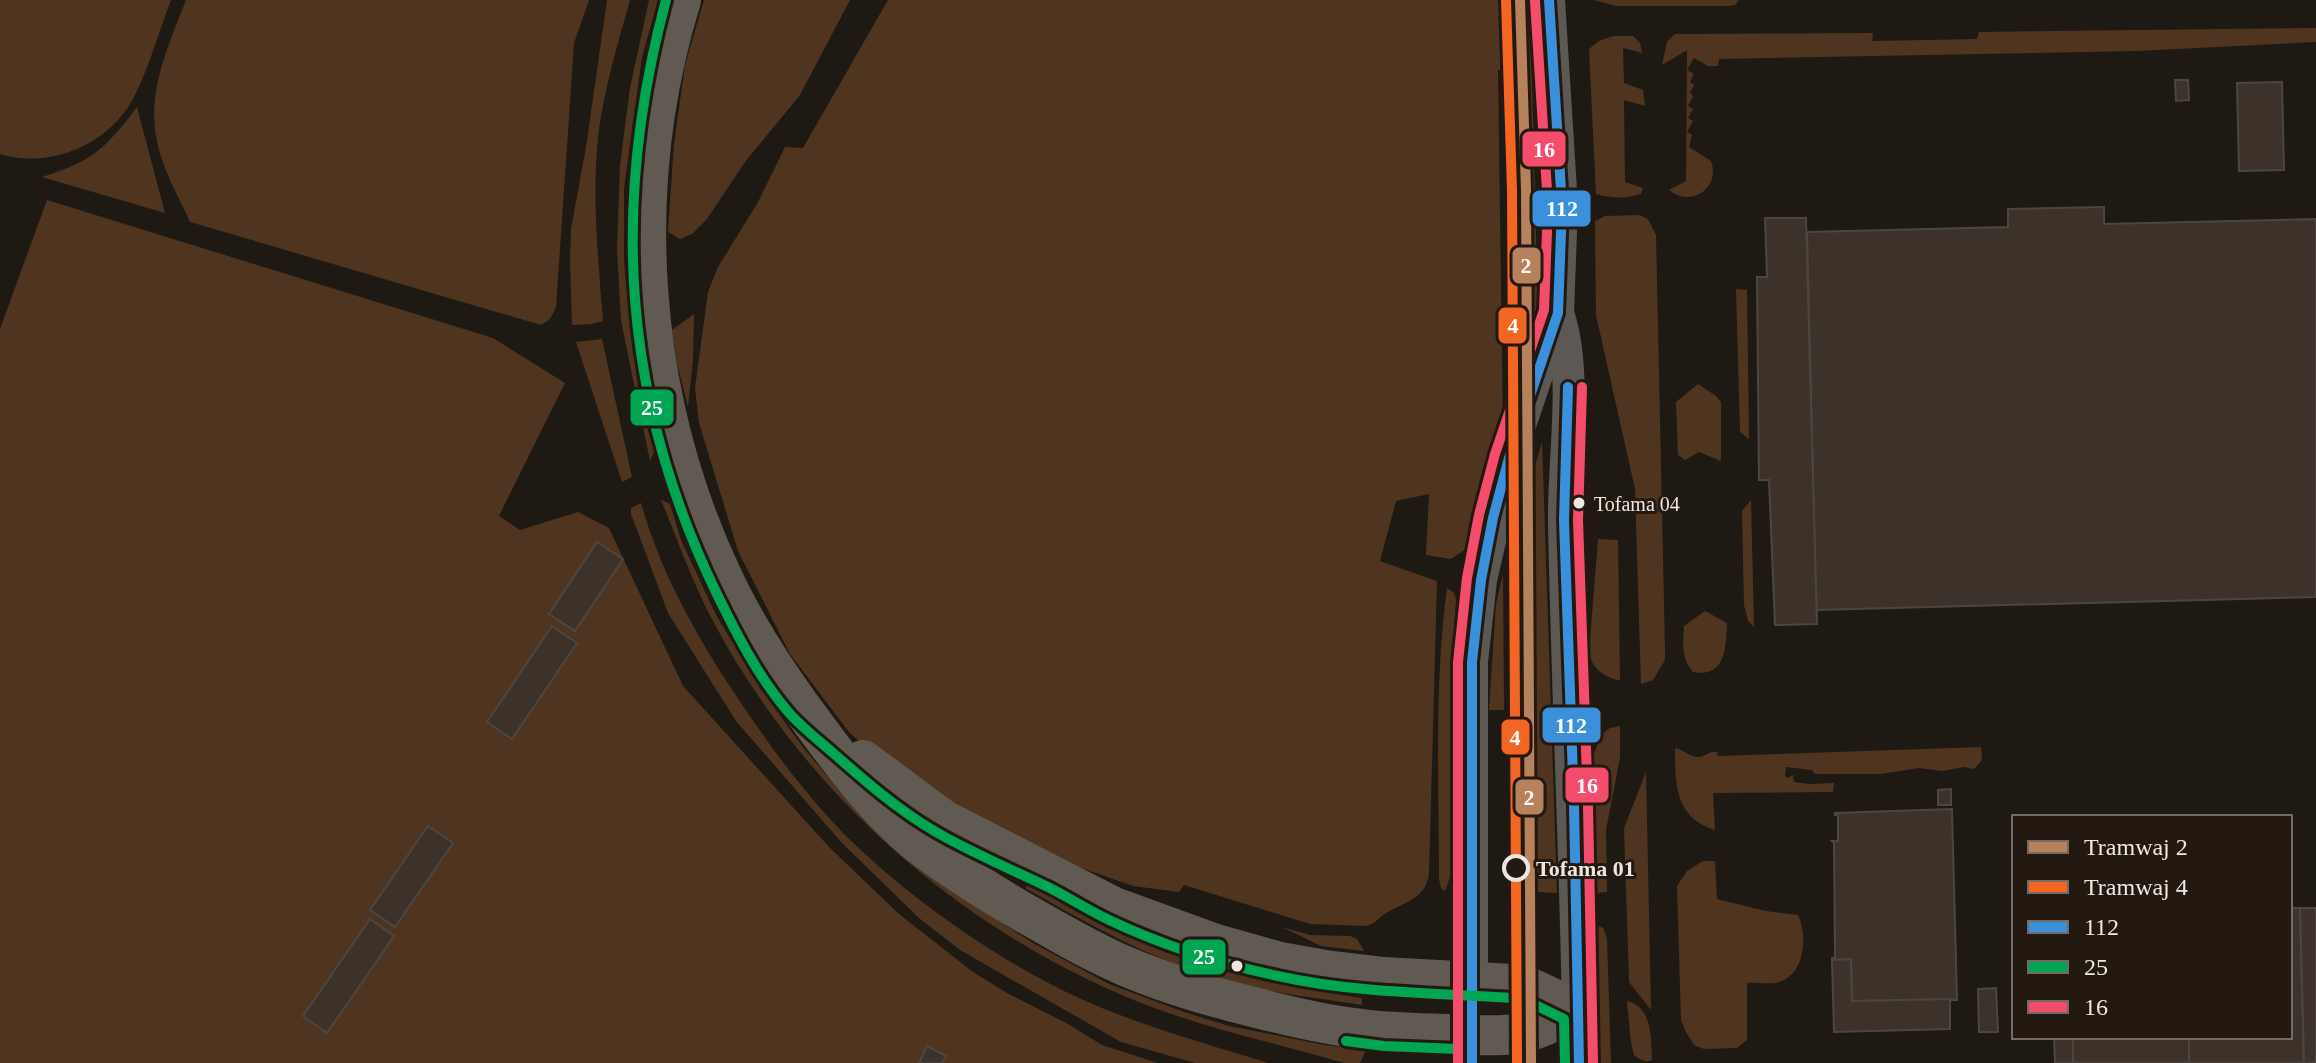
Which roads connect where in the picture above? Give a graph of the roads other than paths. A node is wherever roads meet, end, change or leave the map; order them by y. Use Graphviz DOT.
graph roads {
  1 [pos="681,0"];
  2 [pos="1549,0"];
  3 [pos="1558,313"];
  4 [pos="798,703"];
  5 [pos="1472,982"];
  6 [pos="1578,1010"];
  7 [pos="1472,1049"];
  8 [pos="1579,1063"];
  1 -- 4 [label="main road"];
  2 -- 3 [label="street"];
  3 -- 5 [label="street"];
  3 -- 6 [label="street"];
  4 -- 5 [label="main road"];
  4 -- 7 [label="main road"];
  5 -- 6 [label="main road"];
  5 -- 7 [label="main road"];
  6 -- 7 [label="main road"];
  6 -- 8 [label="main road"];
}
